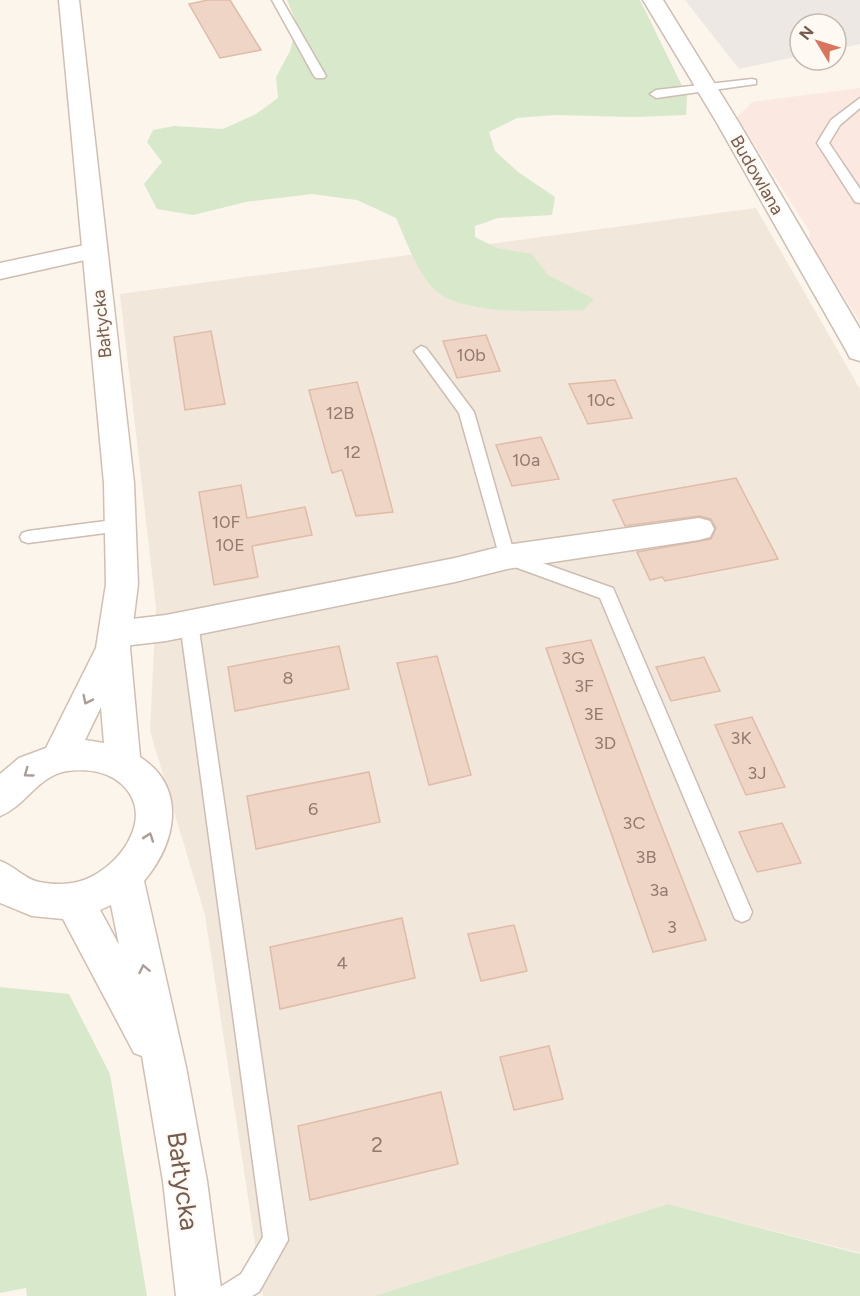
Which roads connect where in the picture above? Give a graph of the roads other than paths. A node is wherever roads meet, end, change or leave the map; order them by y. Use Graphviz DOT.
graph roads {
  1 [pos="69,0"];
  2 [pos="277,0"];
  3 [pos="652,0"];
  4 [pos="320,76"];
  5 [pos="752,82"];
  6 [pos="704,87"];
  7 [pos="656,94"];
  8 [pos="860,102"];
  9 [pos="860,200"];
  10 [pos="94,251"];
  11 [pos="0,271"];
  12 [pos="421,351"];
  13 [pos="860,352"];
  14 [pos="121,525"];
  15 [pos="699,529"];
  16 [pos="28,537"];
  17 [pos="507,557"];
  18 [pos="189,623"];
  19 [pos="114,641"];
  20 [pos="59,757"];
  21 [pos="123,762"];
  22 [pos="0,800"];
  23 [pos="124,876"];
  24 [pos="0,878"];
  25 [pos="73,900"];
  26 [pos="742,912"];
  27 [pos="165,1067"];
  28 [pos="199,1296"];
  29 [pos="229,1296"];
  1 -- 10 [label="main road, Bałtycka"];
  2 -- 4 [label="lane"];
  3 -- 6 [label="main road, Budowlana"];
  5 -- 6 [label="lane"];
  6 -- 7 [label="lane"];
  6 -- 13 [label="main road, Budowlana"];
  8 -- 9 [label="lane"];
  10 -- 11 [label="main road"];
  10 -- 14 [label="main road, Bałtycka"];
  12 -- 17 [label="lane"];
  14 -- 16 [label="lane"];
  14 -- 19 [label="main road, Bałtycka"];
  15 -- 17 [label="main road"];
  17 -- 18 [label="main road"];
  17 -- 26 [label="lane"];
  18 -- 19 [label="main road"];
  18 -- 29 [label="lane"];
  19 -- 20 [label="main road, Bałtycka, one-way"];
  19 -- 21 [label="main road, Bałtycka"];
  20 -- 21 [label="main road"];
  20 -- 22 [label="main road, one-way"];
  23 -- 21 [label="main road, one-way"];
  23 -- 25 [label="main road"];
  27 -- 23 [label="main road, Bałtycka, one-way"];
  24 -- 25 [label="main road"];
  25 -- 27 [label="main road, Bałtycka"];
  27 -- 28 [label="main road, Bałtycka"];
}
